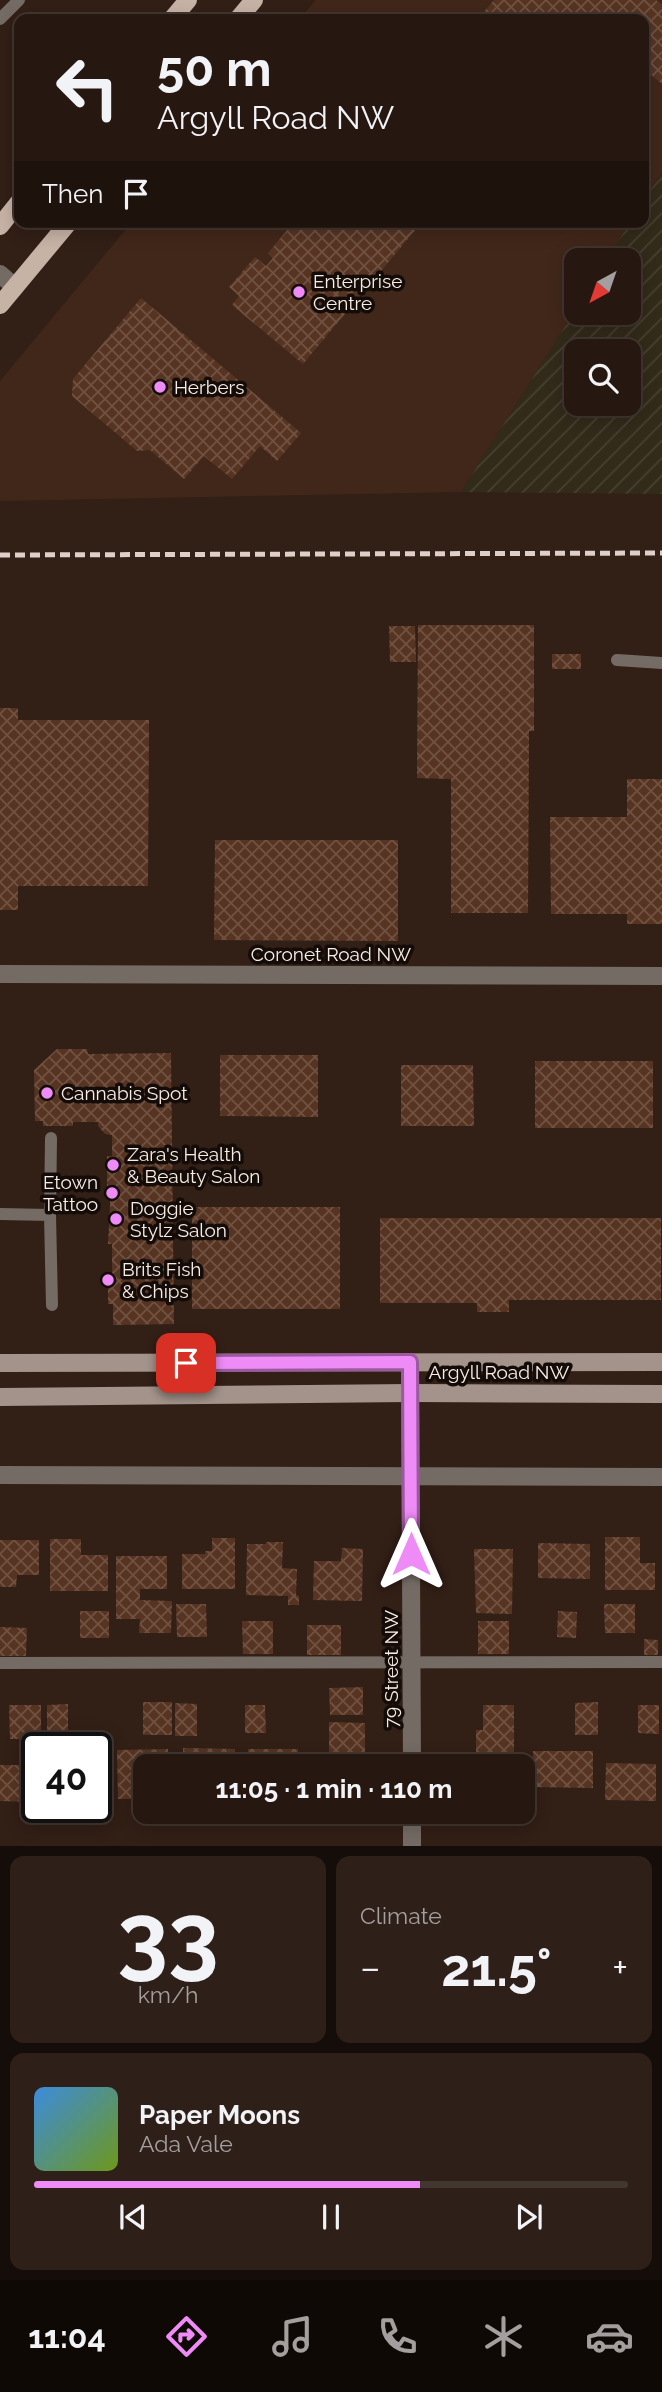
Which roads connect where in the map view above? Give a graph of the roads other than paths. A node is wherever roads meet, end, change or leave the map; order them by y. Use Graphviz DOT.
graph roads {
  1 [pos="19,0"];
  2 [pos="188,0"];
  3 [pos="254,0"];
  4 [pos="176,14"];
  5 [pos="242,14"];
  6 [pos="0,19"];
  7 [pos="14,208"];
  8 [pos="0,226"];
  9 [pos="64,228"];
  10 [pos="0,274"];
  11 [pos="15,287"];
  12 [pos="0,305"];
  13 [pos="617,660"];
  14 [pos="662,663"];
  15 [pos="0,974"];
  16 [pos="662,975"];
  17 [pos="51,1138"];
  18 [pos="0,1214"];
  19 [pos="50,1215"];
  20 [pos="52,1305"];
  21 [pos="410,1362"];
  22 [pos="662,1362"];
  23 [pos="0,1363"];
  24 [pos="410,1393"];
  25 [pos="662,1394"];
  26 [pos="0,1397"];
  27 [pos="0,1475"];
  28 [pos="410,1477"];
  29 [pos="662,1477"];
  30 [pos="412,1662"];
  31 [pos="662,1662"];
  32 [pos="0,1663"];
  33 [pos="412,1754"];
  34 [pos="412,1824"];
  35 [pos="412,1846"];
  1 -- 6 [label="lane"];
  2 -- 4 [label="main road"];
  3 -- 5 [label="main road"];
  7 -- 8 [label="main road"];
  9 -- 11 [label="main road"];
  10 -- 11 [label="street"];
  11 -- 12 [label="main road"];
  13 -- 14 [label="lane"];
  15 -- 16 [label="street, Coronet Road NW"];
  17 -- 19 [label="lane"];
  18 -- 19 [label="lane"];
  19 -- 20 [label="lane"];
  21 -- 22 [label="main road, Argyll Road NW"];
  21 -- 23 [label="main road, Argyll Road NW"];
  21 -- 24 [label="street, 79 Street NW"];
  24 -- 25 [label="main road, Argyll Road NW"];
  24 -- 26 [label="main road, Argyll Road NW"];
  24 -- 28 [label="street, 79 Street NW"];
  27 -- 28 [label="street"];
  28 -- 29 [label="street"];
  28 -- 30 [label="street, 79 Street NW"];
  30 -- 31 [label="lane"];
  30 -- 32 [label="lane"];
  30 -- 33 [label="street, 79 Street NW"];
  34 -- 35 [label="street"];
}
